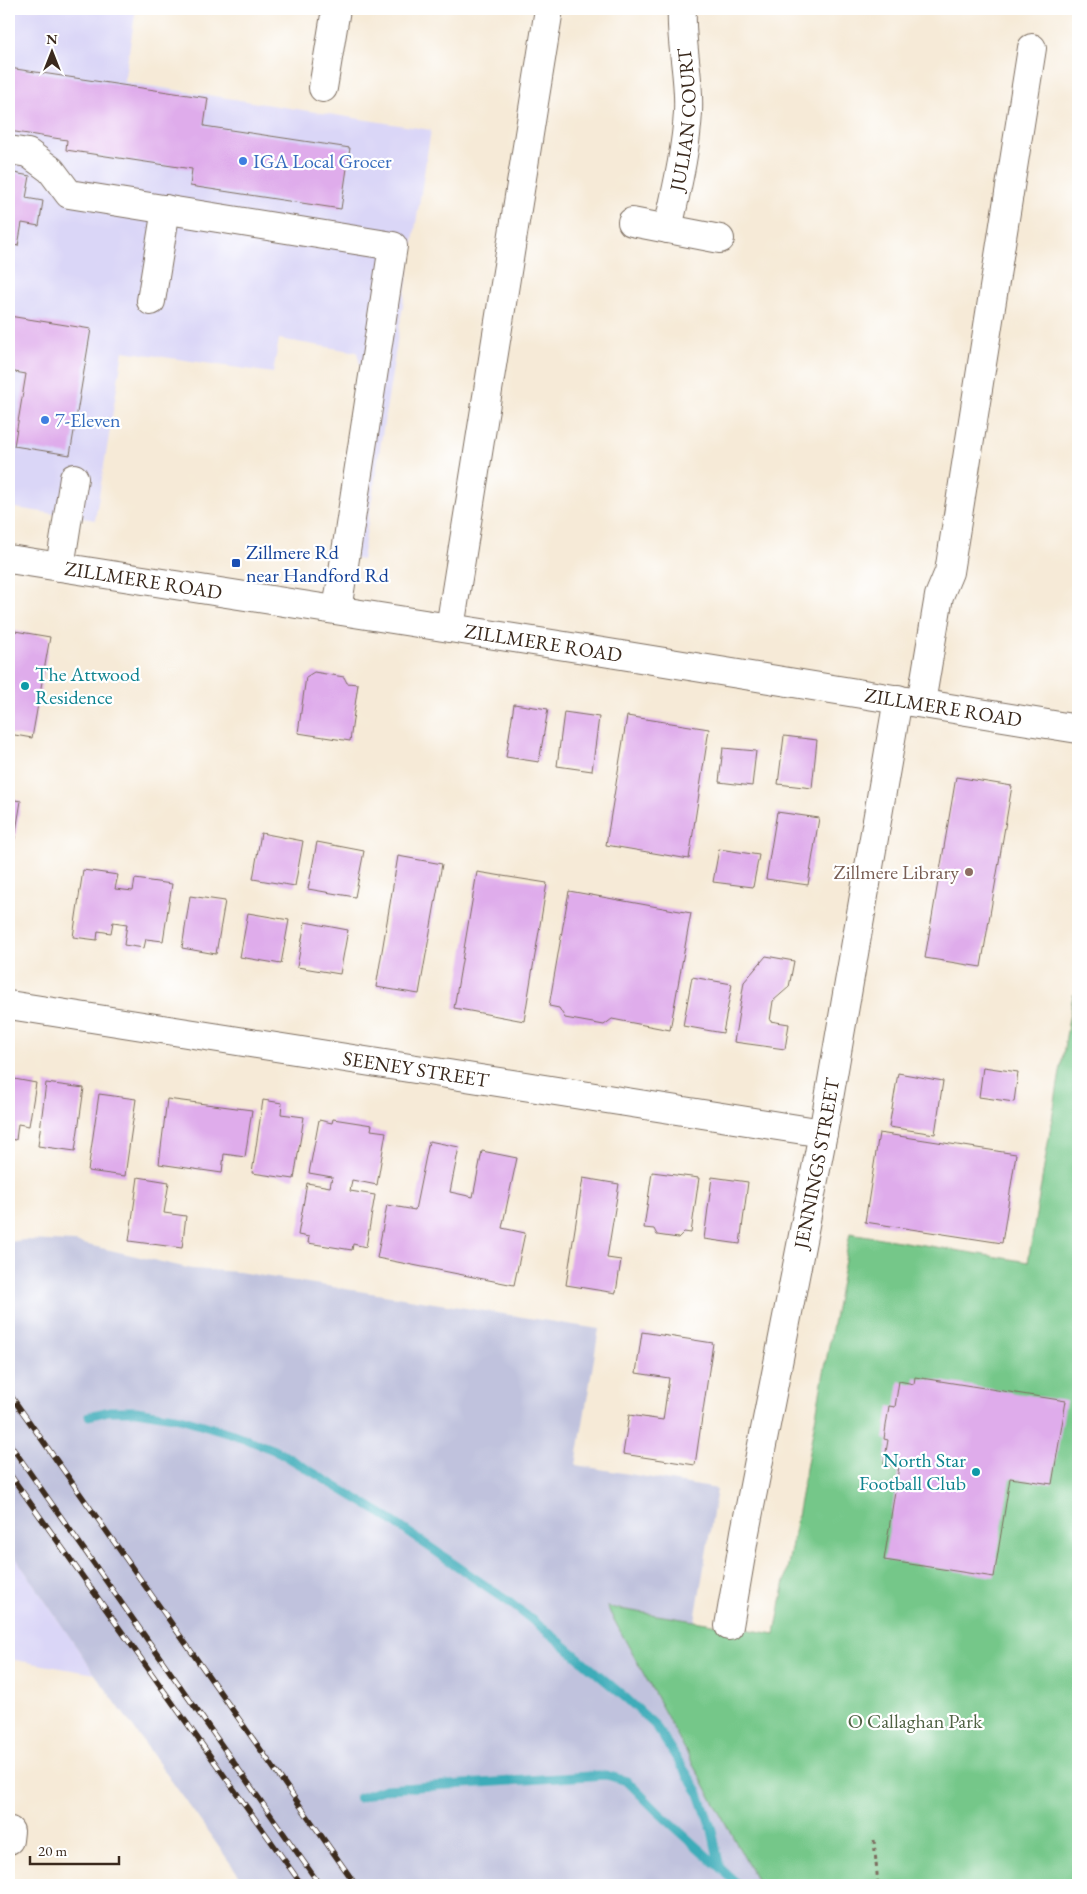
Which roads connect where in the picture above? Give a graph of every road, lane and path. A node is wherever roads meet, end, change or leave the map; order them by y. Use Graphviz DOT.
graph roads {
  1 [pos="336,9"];
  2 [pos="550,9"];
  3 [pos="682,9"];
  4 [pos="1032,48"];
  5 [pos="322,88"];
  6 [pos="9,150"];
  7 [pos="166,209"];
  8 [pos="632,222"];
  9 [pos="668,229"];
  10 [pos="720,238"];
  11 [pos="151,301"];
  12 [pos="74,478"];
  13 [pos="9,560"];
  14 [pos="60,567"];
  15 [pos="337,610"];
  16 [pos="450,628"];
  17 [pos="909,701"];
  18 [pos="1078,729"];
  19 [pos="9,1006"];
  20 [pos="824,1133"];
  21 [pos="729,1626"];
  22 [pos="874,1840"];
  23 [pos="878,1885"];
  1 -- 5 [label="street"];
  2 -- 16 [label="street"];
  3 -- 9 [label="street, JULIAN COURT"];
  4 -- 17 [label="street, JENNINGS STREET"];
  6 -- 7 [label="street"];
  7 -- 11 [label="street"];
  7 -- 15 [label="street"];
  8 -- 9 [label="street"];
  9 -- 10 [label="street"];
  12 -- 14 [label="street"];
  13 -- 14 [label="street, ZILLMERE ROAD"];
  14 -- 15 [label="street, ZILLMERE ROAD"];
  15 -- 16 [label="street, ZILLMERE ROAD"];
  16 -- 17 [label="street, ZILLMERE ROAD"];
  17 -- 18 [label="street, ZILLMERE ROAD"];
  17 -- 20 [label="street, JENNINGS STREET"];
  19 -- 20 [label="street, SEENEY STREET"];
  20 -- 21 [label="street, JENNINGS STREET"];
  22 -- 23 [label="path"];
}
